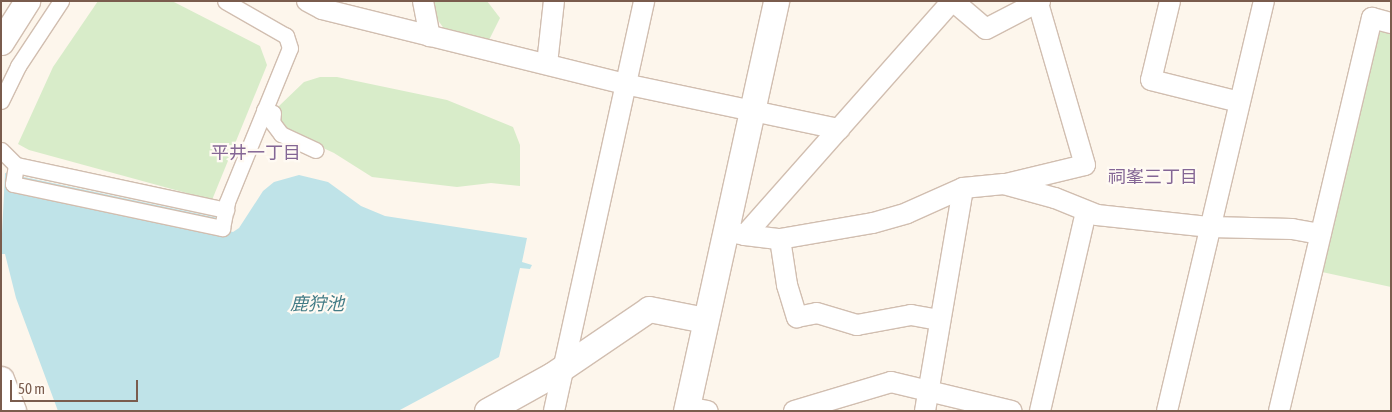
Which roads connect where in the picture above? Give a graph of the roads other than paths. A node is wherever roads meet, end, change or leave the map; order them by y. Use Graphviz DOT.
graph roads {
  1 [pos="27,1"];
  2 [pos="61,1"];
  3 [pos="225,1"];
  4 [pos="307,1"];
  5 [pos="423,1"];
  6 [pos="554,1"];
  7 [pos="644,1"];
  8 [pos="776,1"];
  9 [pos="952,1"];
  10 [pos="1170,1"];
  11 [pos="1264,1"];
  12 [pos="1039,2"];
  13 [pos="1391,23"];
  14 [pos="430,36"];
  15 [pos="1,42"];
  16 [pos="547,64"];
  17 [pos="625,84"];
  18 [pos="1,101"];
  19 [pos="1240,102"];
  20 [pos="264,110"];
  21 [pos="752,111"];
  22 [pos="839,129"];
  23 [pos="1,150"];
  24 [pos="316,150"];
  25 [pos="16,165"];
  26 [pos="86,181"];
  27 [pos="1004,184"];
  28 [pos="963,188"];
  29 [pos="156,195"];
  30 [pos="83,198"];
  31 [pos="226,210"];
  32 [pos="1086,212"];
  33 [pos="153,214"];
  34 [pos="1210,227"];
  35 [pos="735,233"];
  36 [pos="1321,234"];
  37 [pos="780,240"];
  38 [pos="705,320"];
  39 [pos="940,320"];
  40 [pos="563,367"];
  41 [pos="1,379"];
  42 [pos="929,390"];
  43 [pos="694,410"];
  44 [pos="13,411"];
  45 [pos="487,411"];
  46 [pos="554,411"];
  47 [pos="794,411"];
  48 [pos="925,411"];
  49 [pos="1012,411"];
  50 [pos="1040,411"];
  51 [pos="1167,411"];
  52 [pos="1279,411"];
  1 -- 15 [label="street"];
  2 -- 18 [label="street"];
  3 -- 20 [label="street"];
  4 -- 14 [label="street"];
  5 -- 14 [label="street"];
  6 -- 16 [label="street"];
  7 -- 17 [label="street"];
  8 -- 21 [label="street"];
  9 -- 12 [label="street"];
  9 -- 22 [label="street"];
  10 -- 19 [label="street"];
  11 -- 19 [label="street"];
  12 -- 27 [label="street"];
  13 -- 36 [label="street"];
  14 -- 16 [label="street"];
  16 -- 17 [label="street"];
  17 -- 21 [label="street"];
  17 -- 40 [label="street"];
  19 -- 34 [label="street"];
  20 -- 24 [label="street"];
  20 -- 31 [label="street"];
  21 -- 22 [label="street"];
  21 -- 35 [label="street"];
  22 -- 35 [label="street"];
  23 -- 25 [label="street"];
  25 -- 26 [label="street"];
  25 -- 30 [label="street"];
  26 -- 29 [label="street"];
  26 -- 30 [label="street"];
  27 -- 28 [label="street"];
  27 -- 32 [label="street"];
  28 -- 37 [label="street"];
  28 -- 39 [label="street"];
  29 -- 31 [label="street"];
  29 -- 33 [label="street"];
  30 -- 33 [label="street"];
  31 -- 33 [label="street"];
  32 -- 34 [label="street"];
  32 -- 50 [label="street"];
  34 -- 36 [label="street"];
  34 -- 51 [label="street"];
  35 -- 37 [label="street"];
  35 -- 38 [label="street"];
  36 -- 52 [label="street"];
  37 -- 39 [label="street"];
  38 -- 40 [label="street"];
  38 -- 43 [label="street"];
  39 -- 42 [label="street"];
  40 -- 45 [label="street"];
  40 -- 46 [label="street"];
  41 -- 44 [label="street"];
  42 -- 47 [label="street"];
  42 -- 48 [label="street"];
  42 -- 49 [label="street"];
}
